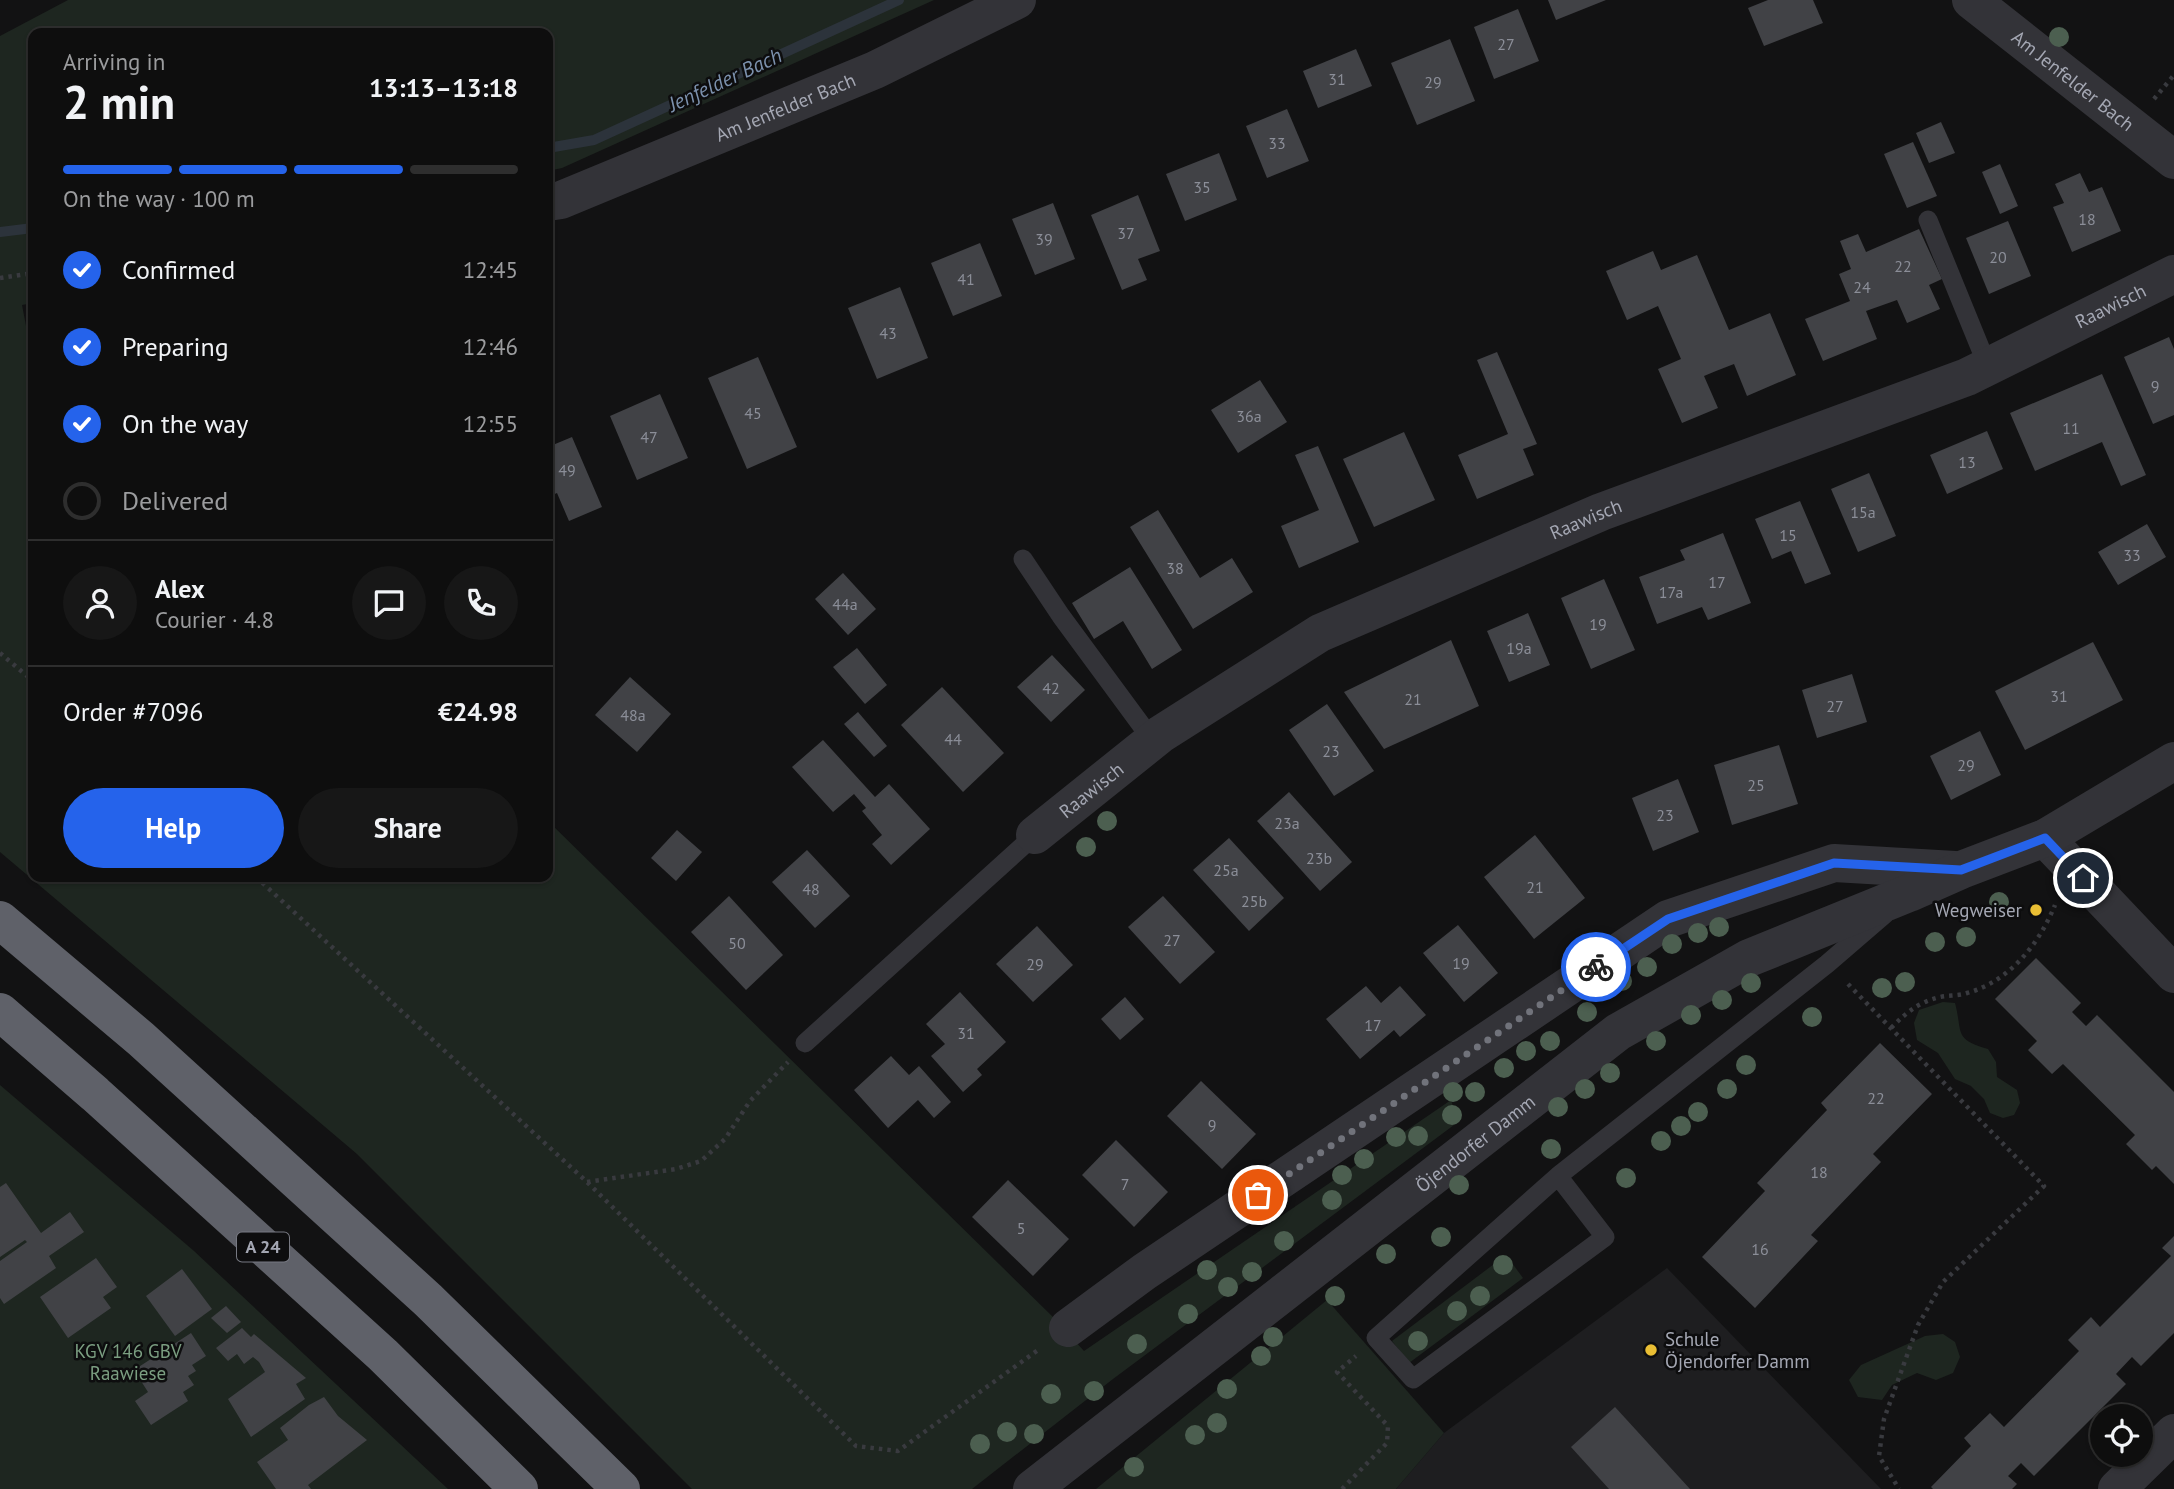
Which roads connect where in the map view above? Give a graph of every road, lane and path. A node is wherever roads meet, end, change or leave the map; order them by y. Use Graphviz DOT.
graph roads {
  1 [pos="1017,0"];
  2 [pos="1971,0"];
  3 [pos="2174,160"];
  4 [pos="553,201"];
  5 [pos="1928,220"];
  6 [pos="28,274"];
  7 [pos="2174,274"];
  8 [pos="0,278"];
  9 [pos="1988,367"];
  10 [pos="1023,559"];
  11 [pos="0,653"];
  12 [pos="28,677"];
  13 [pos="1153,741"];
  14 [pos="2174,761"];
  15 [pos="1035,835"];
  16 [pos="2045,838"];
  17 [pos="1961,870"];
  18 [pos="2083,878"];
  19 [pos="261,882"];
  20 [pos="1909,893"];
  21 [pos="0,920"];
  22 [pos="1828,964"];
  23 [pos="2174,974"];
  24 [pos="0,1012"];
  25 [pos="1891,1028"];
  26 [pos="805,1044"];
  27 [pos="1559,1175"];
  28 [pos="587,1182"];
  29 [pos="1068,1328"];
  30 [pos="1376,1338"];
  31 [pos="2174,1433"];
  32 [pos="519,1489"];
  33 [pos="621,1489"];
  34 [pos="1032,1489"];
  35 [pos="1342,1489"];
  36 [pos="1899,1489"];
  37 [pos="2117,1489"];
  1 -- 4 [label="street, Am Jenfelder Bach"];
  2 -- 3 [label="street, Am Jenfelder Bach"];
  5 -- 9 [label="lane"];
  6 -- 8 [label="path"];
  7 -- 9 [label="street, Raawisch"];
  9 -- 13 [label="street, Raawisch"];
  10 -- 13 [label="lane"];
  11 -- 12 [label="path"];
  13 -- 15 [label="street, Raawisch"];
  14 -- 16 [label="street, Öjendorfer Damm"];
  15 -- 26 [label="lane"];
  16 -- 17 [label="street, Öjendorfer Damm"];
  16 -- 18 [label="street"];
  17 -- 20 [label="street, Öjendorfer Damm"];
  17 -- 29 [label="street, Öjendorfer Damm"];
  18 -- 23 [label="street"];
  18 -- 25 [label="path"];
  19 -- 28 [label="path"];
  20 -- 22 [label="lane"];
  20 -- 34 [label="street, Öjendorfer Damm"];
  21 -- 33 [label="highway"];
  22 -- 25 [label="path"];
  22 -- 27 [label="lane"];
  24 -- 32 [label="highway, A 24"];
  25 -- 36 [label="path"];
  26 -- 28 [label="path"];
  27 -- 30 [label="lane"];
  27 -- 30 [label="lane"];
  28 -- 29 [label="path"];
  30 -- 35 [label="path"];
  31 -- 37 [label="street"];
}
